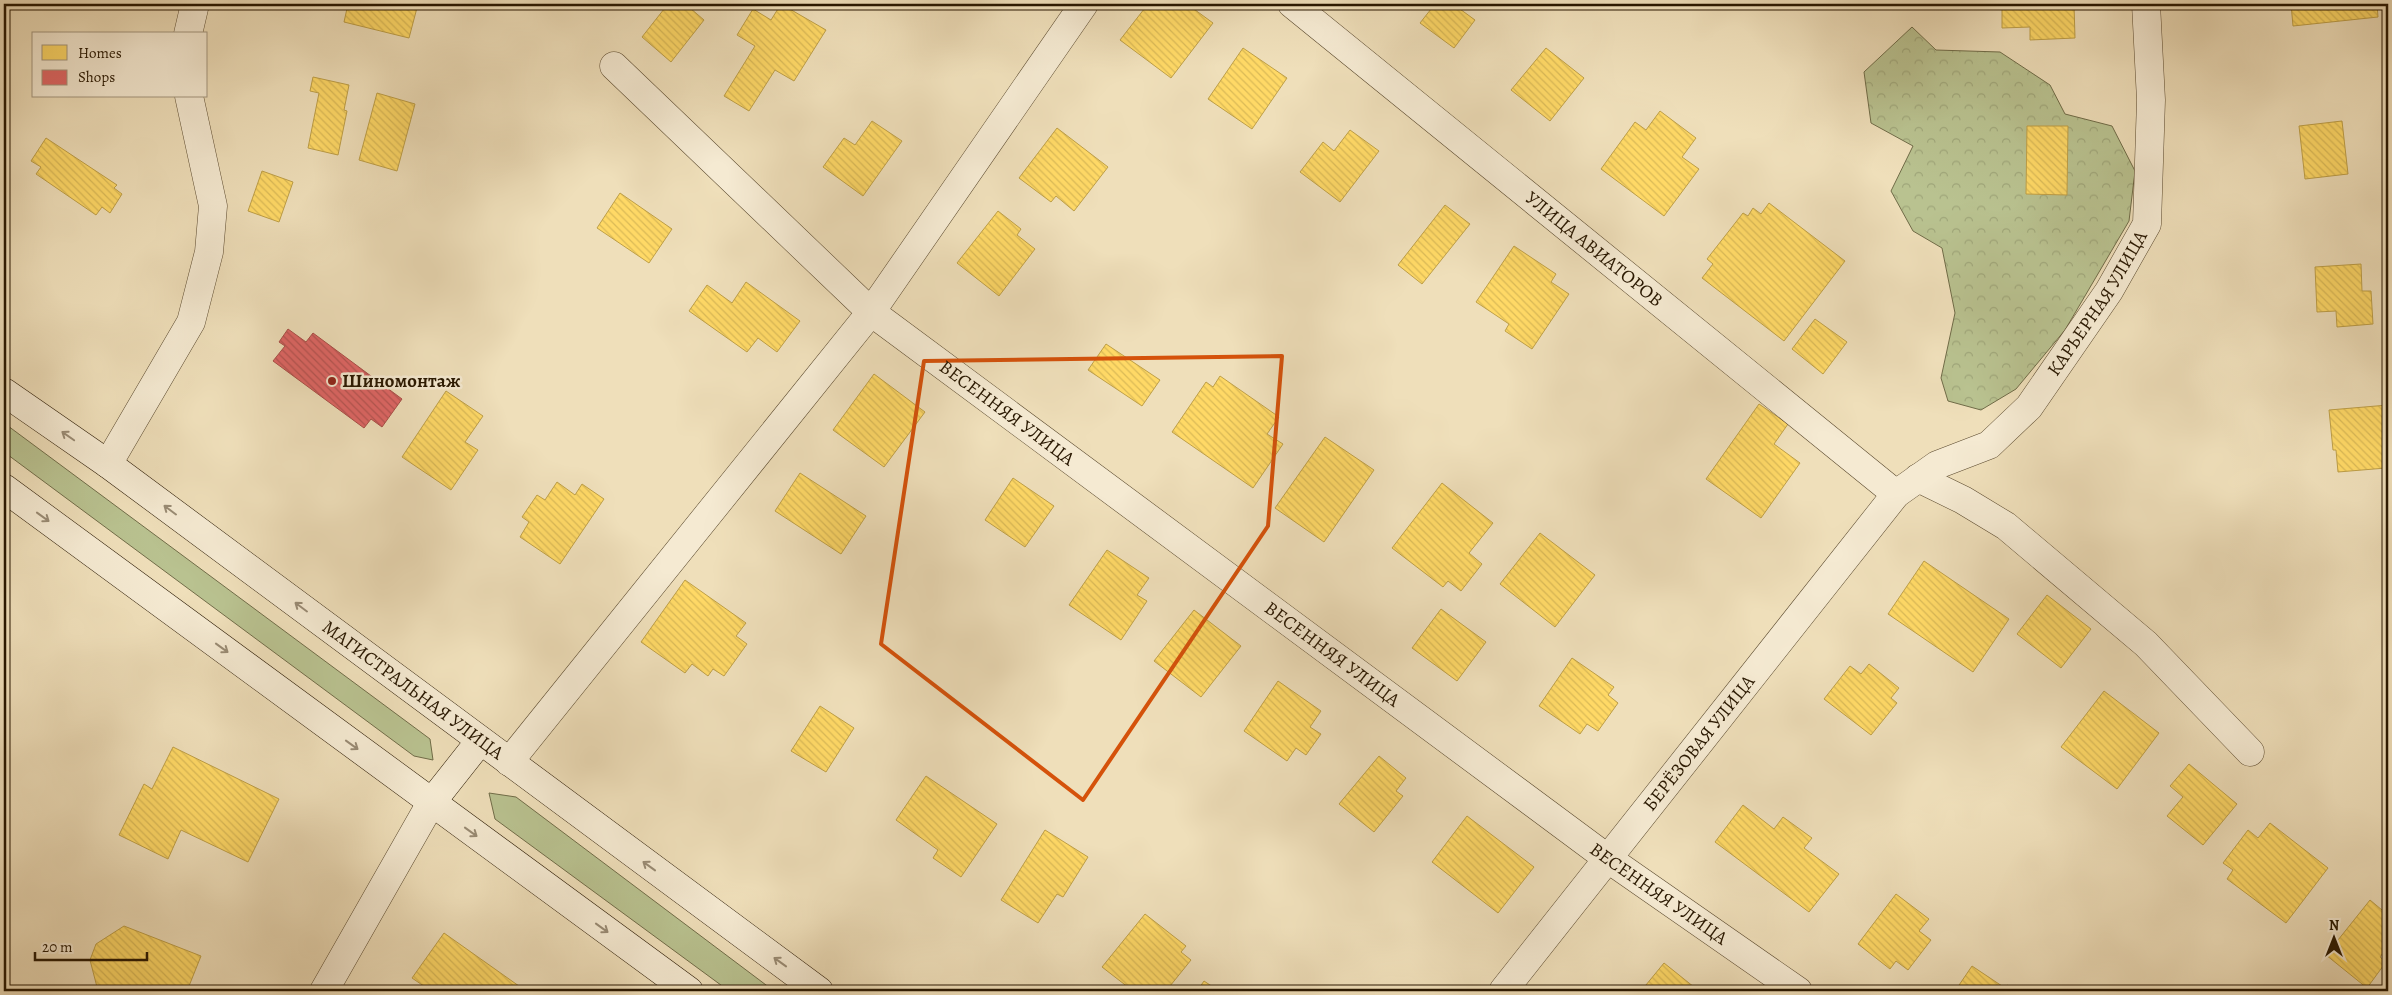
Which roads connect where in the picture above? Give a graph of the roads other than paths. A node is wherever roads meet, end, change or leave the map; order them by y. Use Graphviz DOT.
graph roads {
  1 [pos="195,4"];
  2 [pos="1084,4"];
  3 [pos="1292,4"];
  4 [pos="2146,4"];
  5 [pos="188,32"];
  6 [pos="614,66"];
  7 [pos="189,98"];
  8 [pos="871,312"];
  9 [pos="4,392"];
  10 [pos="108,464"];
  11 [pos="1918,478"];
  12 [pos="4,488"];
  13 [pos="1896,494"];
  14 [pos="480,741"];
  15 [pos="2250,752"];
  16 [pos="509,762"];
  17 [pos="431,803"];
  18 [pos="1607,858"];
  19 [pos="324,991"];
  20 [pos="689,991"];
  21 [pos="820,991"];
  22 [pos="1503,991"];
  23 [pos="1798,991"];
  1 -- 5 [label="street"];
  2 -- 8 [label="street"];
  3 -- 13 [label="street, УЛИЦА АВИАТОРОВ"];
  4 -- 11 [label="street, КАРЬЕРНАЯ УЛИЦА"];
  6 -- 8 [label="street, ВЕСЕННЯЯ УЛИЦА"];
  7 -- 10 [label="street"];
  8 -- 16 [label="street"];
  8 -- 18 [label="street, ВЕСЕННЯЯ УЛИЦА"];
  10 -- 9 [label="street, МАГИСТРАЛЬНАЯ УЛИЦА, one-way"];
  14 -- 10 [label="street, МАГИСТРАЛЬНАЯ УЛИЦА, one-way"];
  11 -- 13 [label="street, КАРЬЕРНАЯ УЛИЦА"];
  11 -- 15 [label="street"];
  12 -- 17 [label="street, one-way"];
  13 -- 18 [label="street, БЕРЁЗОВАЯ УЛИЦА"];
  14 -- 16 [label="street, МАГИСТРАЛЬНАЯ УЛИЦА"];
  14 -- 17 [label="street"];
  21 -- 16 [label="street, МАГИСТРАЛЬНАЯ УЛИЦА, one-way"];
  17 -- 19 [label="street"];
  17 -- 20 [label="street, one-way"];
  18 -- 22 [label="street, БЕРЁЗОВАЯ УЛИЦА"];
  18 -- 23 [label="street, ВЕСЕННЯЯ УЛИЦА"];
}
